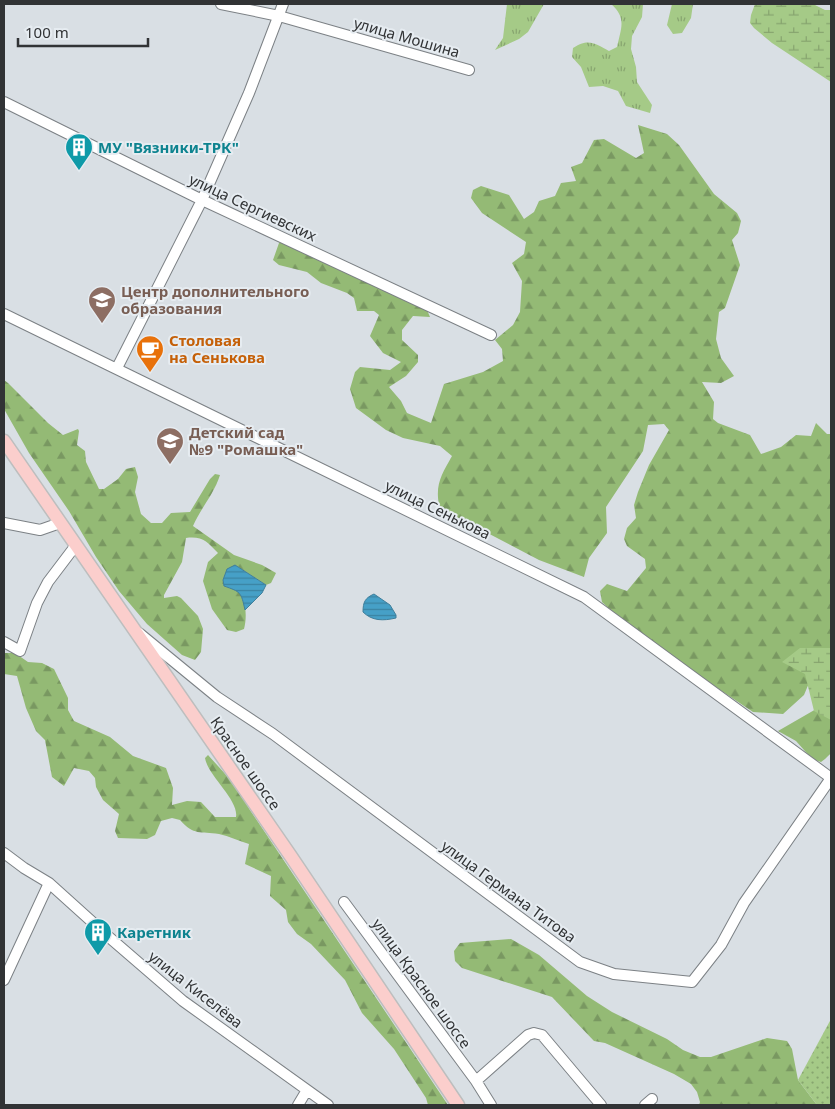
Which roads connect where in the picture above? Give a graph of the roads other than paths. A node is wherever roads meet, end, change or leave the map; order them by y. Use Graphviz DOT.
graph roads {
  1 [pos="221,4"];
  2 [pos="283,4"];
  3 [pos="279,16"];
  4 [pos="468,70"];
  5 [pos="4,102"];
  6 [pos="202,200"];
  7 [pos="4,314"];
  8 [pos="490,335"];
  9 [pos="117,368"];
  10 [pos="4,441"];
  11 [pos="4,522"];
  12 [pos="60,523"];
  13 [pos="76,545"];
  14 [pos="131,626"];
  15 [pos="4,642"];
  16 [pos="831,778"];
  17 [pos="4,853"];
  18 [pos="49,883"];
  19 [pos="344,902"];
  20 [pos="4,980"];
  21 [pos="476,1081"];
  22 [pos="307,1090"];
  23 [pos="298,1105"];
  24 [pos="328,1105"];
  25 [pos="458,1105"];
  26 [pos="491,1105"];
  27 [pos="601,1105"];
  1 -- 3 [label="street, улица Мошина"];
  2 -- 3 [label="street"];
  3 -- 4 [label="street, улица Мошина"];
  3 -- 6 [label="street"];
  5 -- 6 [label="street, улица Сергиевских"];
  6 -- 8 [label="street, улица Сергиевских"];
  6 -- 9 [label="street"];
  7 -- 9 [label="street, улица Сенькова"];
  9 -- 16 [label="street, улица Сенькова"];
  10 -- 12 [label="main road, Красное шоссе"];
  11 -- 12 [label="street"];
  12 -- 13 [label="main road, Красное шоссе"];
  13 -- 14 [label="main road, Красное шоссе"];
  13 -- 15 [label="street"];
  14 -- 16 [label="street, улица Германа Титова"];
  14 -- 25 [label="main road, Красное шоссе"];
  17 -- 18 [label="street, улица Киселёва"];
  18 -- 20 [label="street"];
  18 -- 22 [label="street, улица Киселёва"];
  19 -- 21 [label="street, улица Красное шоссе"];
  21 -- 26 [label="street, улица Красное шоссе"];
  21 -- 27 [label="street"];
  22 -- 23 [label="street"];
  22 -- 24 [label="street, улица Киселёва"];
}
